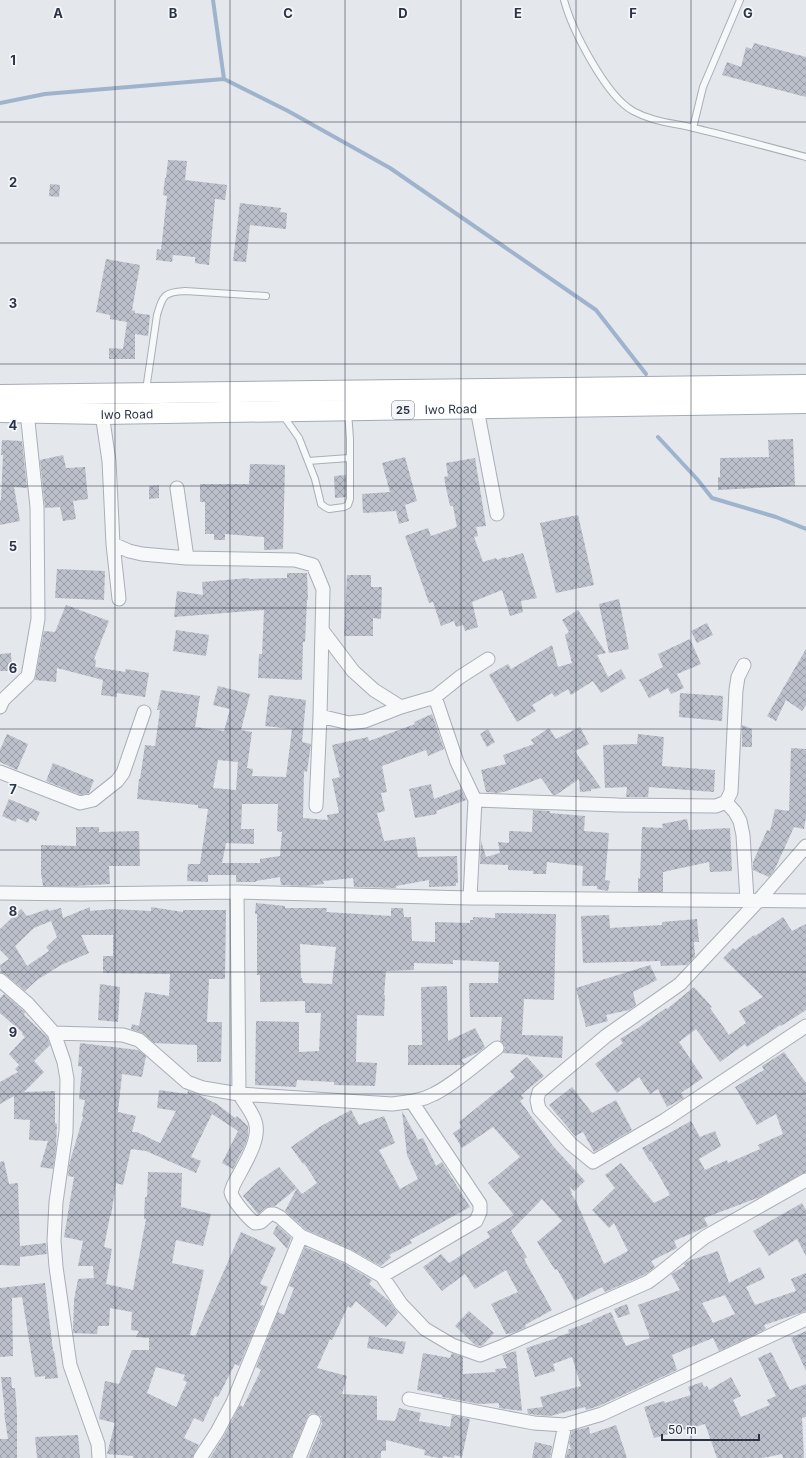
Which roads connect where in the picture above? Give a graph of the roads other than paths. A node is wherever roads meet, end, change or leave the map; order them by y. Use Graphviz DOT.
graph roads {
  1 [pos="564,0"];
  2 [pos="740,0"];
  3 [pos="692,128"];
  4 [pos="806,157"];
  5 [pos="266,296"];
  6 [pos="806,385"];
  7 [pos="201,392"];
  8 [pos="145,393"];
  9 [pos="0,395"];
  10 [pos="806,403"];
  11 [pos="477,409"];
  12 [pos="280,411"];
  13 [pos="348,411"];
  14 [pos="0,412"];
  15 [pos="27,412"];
  16 [pos="202,412"];
  17 [pos="102,414"];
  18 [pos="349,458"];
  19 [pos="308,461"];
  20 [pos="178,488"];
  21 [pos="497,514"];
  22 [pos="113,544"];
  23 [pos="187,558"];
  24 [pos="119,599"];
  25 [pos="322,630"];
  26 [pos="488,659"];
  27 [pos="744,665"];
  28 [pos="435,697"];
  29 [pos="0,706"];
  30 [pos="401,707"];
  31 [pos="144,712"];
  32 [pos="320,716"];
  33 [pos="0,772"];
  34 [pos="475,800"];
  35 [pos="726,802"];
  36 [pos="316,806"];
  37 [pos="806,846"];
  38 [pos="237,892"];
  39 [pos="0,893"];
  40 [pos="470,898"];
  41 [pos="753,900"];
  42 [pos="806,901"];
  43 [pos="0,980"];
  44 [pos="806,1026"];
  45 [pos="54,1033"];
  46 [pos="497,1048"];
  47 [pos="239,1094"];
  48 [pos="412,1102"];
  49 [pos="806,1180"];
  50 [pos="301,1236"];
  51 [pos="382,1276"];
  52 [pos="806,1319"];
  53 [pos="409,1399"];
  54 [pos="314,1421"];
  55 [pos="565,1425"];
  56 [pos="99,1458"];
  57 [pos="200,1458"];
  58 [pos="300,1458"];
  59 [pos="558,1458"];
  1 -- 3 [label="lane"];
  2 -- 3 [label="lane"];
  3 -- 4 [label="lane"];
  5 -- 8 [label="lane"];
  6 -- 7 [label="main road, Iwo Road"];
  7 -- 8 [label="main road, Iwo Road"];
  7 -- 16 [label="main road"];
  8 -- 9 [label="main road, Iwo Road"];
  10 -- 11 [label="main road, Iwo Road / 25"];
  11 -- 13 [label="main road, Iwo Road / 25"];
  11 -- 21 [label="street"];
  12 -- 13 [label="main road, Iwo Road / 25"];
  12 -- 16 [label="main road, Iwo Road / 25"];
  12 -- 19 [label="lane"];
  13 -- 18 [label="lane"];
  14 -- 15 [label="main road, Iwo Road / 25"];
  15 -- 17 [label="main road, Iwo Road / 25"];
  15 -- 29 [label="street"];
  16 -- 17 [label="main road, Iwo Road / 25"];
  17 -- 22 [label="street"];
  18 -- 19 [label="lane"];
  18 -- 19 [label="lane"];
  20 -- 23 [label="street"];
  22 -- 23 [label="street"];
  22 -- 24 [label="street"];
  23 -- 25 [label="street"];
  25 -- 30 [label="street"];
  25 -- 32 [label="street"];
  26 -- 28 [label="street"];
  27 -- 35 [label="street"];
  28 -- 30 [label="street"];
  28 -- 34 [label="street"];
  30 -- 32 [label="street"];
  31 -- 33 [label="street"];
  32 -- 36 [label="street"];
  34 -- 35 [label="street"];
  34 -- 40 [label="street"];
  35 -- 41 [label="street"];
  37 -- 41 [label="street"];
  38 -- 39 [label="street"];
  38 -- 40 [label="street"];
  38 -- 47 [label="street"];
  40 -- 41 [label="street"];
  41 -- 42 [label="street"];
  41 -- 44 [label="street"];
  43 -- 45 [label="street"];
  45 -- 47 [label="street"];
  45 -- 56 [label="street"];
  46 -- 48 [label="street"];
  47 -- 48 [label="street"];
  47 -- 50 [label="street"];
  48 -- 51 [label="street"];
  49 -- 51 [label="street"];
  50 -- 51 [label="street"];
  50 -- 57 [label="street"];
  52 -- 55 [label="street"];
  53 -- 55 [label="street"];
  54 -- 58 [label="street"];
  55 -- 59 [label="street"];
}
